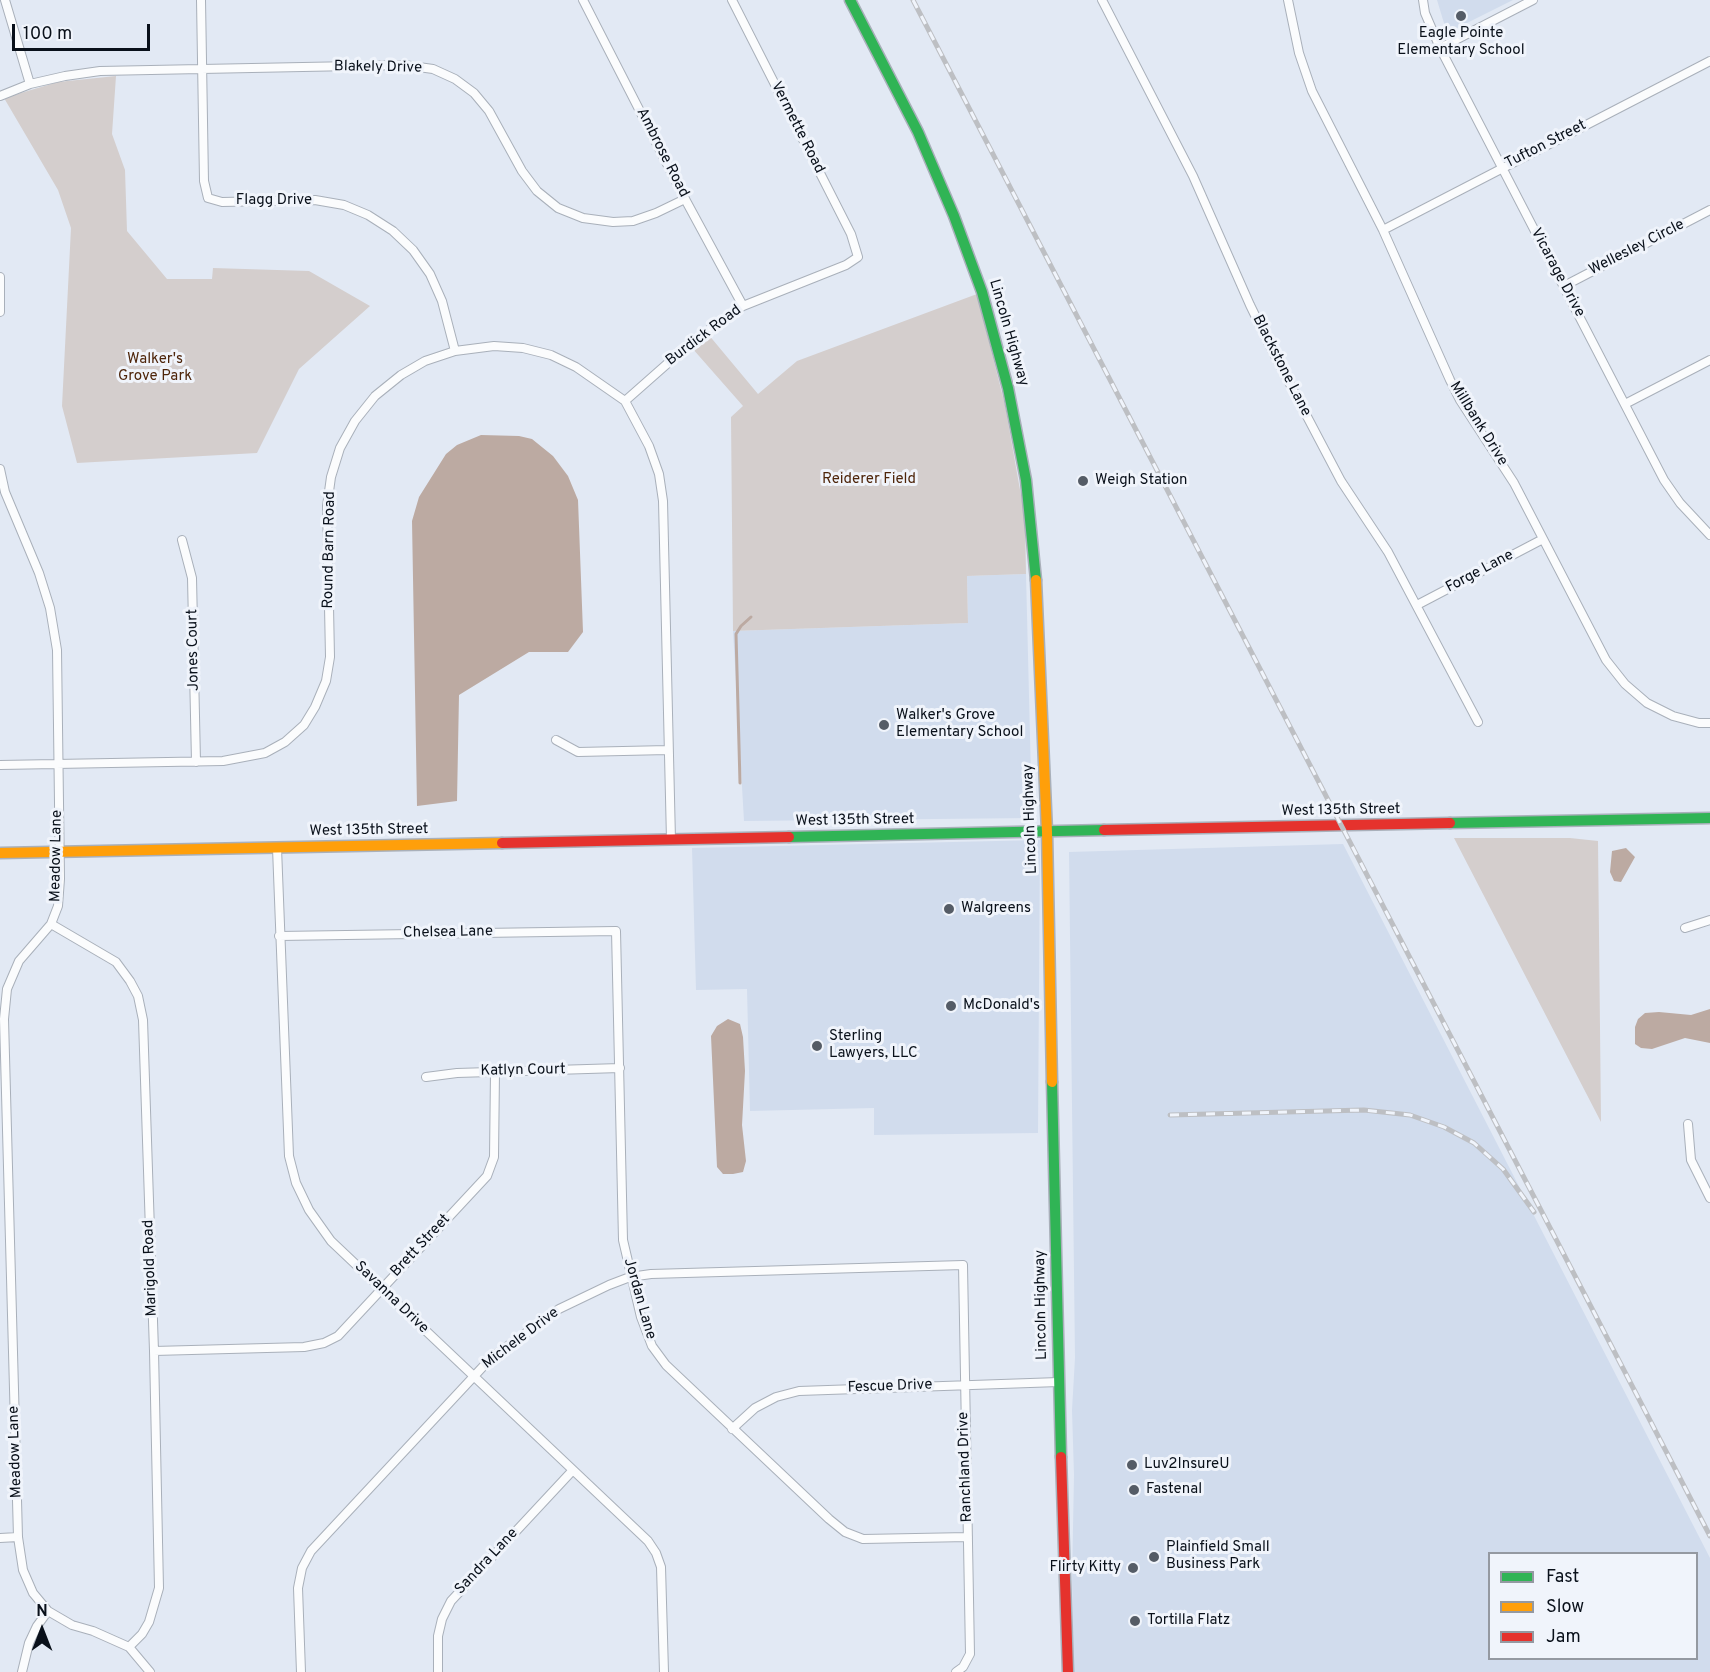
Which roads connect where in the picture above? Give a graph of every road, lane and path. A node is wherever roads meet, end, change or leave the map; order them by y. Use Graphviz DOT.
graph roads {
  1 [pos="5,0"];
  2 [pos="201,0"];
  3 [pos="583,0"];
  4 [pos="732,0"];
  5 [pos="850,0"];
  6 [pos="1102,0"];
  7 [pos="1288,0"];
  8 [pos="1423,0"];
  9 [pos="1533,0"];
  10 [pos="1440,48"];
  11 [pos="1710,62"];
  12 [pos="202,69"];
  13 [pos="30,84"];
  14 [pos="0,96"];
  15 [pos="1501,168"];
  16 [pos="685,199"];
  17 [pos="1710,210"];
  18 [pos="1383,230"];
  19 [pos="858,257"];
  20 [pos="0,277"];
  21 [pos="1564,286"];
  22 [pos="743,306"];
  23 [pos="0,312"];
  24 [pos="456,351"];
  25 [pos="1710,360"];
  26 [pos="625,401"];
  27 [pos="1625,404"];
  28 [pos="0,469"];
  29 [pos="1710,535"];
  30 [pos="1543,539"];
  31 [pos="182,540"];
  32 [pos="1417,605"];
  33 [pos="1478,722"];
  34 [pos="1710,723"];
  35 [pos="556,740"];
  36 [pos="668,750"];
  37 [pos="196,762"];
  38 [pos="57,763"];
  39 [pos="0,765"];
  40 [pos="1710,818"];
  41 [pos="1047,832"];
  42 [pos="671,840"];
  43 [pos="277,848"];
  44 [pos="59,852"];
  45 [pos="0,853"];
  46 [pos="1710,920"];
  47 [pos="51,924"];
  48 [pos="1684,928"];
  49 [pos="616,931"];
  50 [pos="279,936"];
  51 [pos="620,1068"];
  52 [pos="495,1072"];
  53 [pos="426,1077"];
  54 [pos="1688,1124"];
  55 [pos="1710,1198"];
  56 [pos="963,1265"];
  57 [pos="630,1277"];
  58 [pos="381,1288"];
  59 [pos="154,1351"];
  60 [pos="473,1376"];
  61 [pos="1059,1382"];
  62 [pos="964,1384"];
  63 [pos="732,1429"];
  64 [pos="573,1470"];
  65 [pos="18,1537"];
  66 [pos="968,1537"];
  67 [pos="0,1538"];
  68 [pos="48,1611"];
  69 [pos="129,1647"];
  70 [pos="959,1670"];
  71 [pos="22,1672"];
  72 [pos="150,1672"];
  73 [pos="301,1672"];
  74 [pos="438,1672"];
  75 [pos="664,1672"];
  76 [pos="1068,1672"];
  1 -- 13 [label="street"];
  2 -- 12 [label="street, Flagg Drive"];
  3 -- 16 [label="street, Ambrose Road"];
  4 -- 19 [label="street, Vermette Road"];
  5 -- 41 [label="street, Lincoln Highway"];
  6 -- 32 [label="street, Blackstone Lane"];
  7 -- 18 [label="street, Millbank Drive"];
  8 -- 10 [label="street, Vicarage Drive"];
  9 -- 10 [label="street"];
  10 -- 15 [label="street, Vicarage Drive"];
  11 -- 15 [label="street, Tufton Street"];
  12 -- 13 [label="street, Blakely Drive"];
  12 -- 16 [label="street, Blakely Drive"];
  12 -- 24 [label="street, Flagg Drive"];
  13 -- 14 [label="street, Blakely Drive"];
  15 -- 18 [label="street, Tufton Street"];
  15 -- 21 [label="street, Vicarage Drive"];
  16 -- 22 [label="street, Ambrose Road"];
  17 -- 21 [label="street, Wellesley Circle"];
  18 -- 30 [label="street, Millbank Drive"];
  19 -- 22 [label="street, Burdick Road"];
  20 -- 23 [label="street"];
  21 -- 27 [label="street, Vicarage Drive"];
  22 -- 26 [label="street, Burdick Road"];
  24 -- 26 [label="street, Round Barn Road"];
  24 -- 37 [label="street, Round Barn Road"];
  25 -- 27 [label="street"];
  26 -- 36 [label="street, Round Barn Road"];
  27 -- 29 [label="street, Vicarage Drive"];
  28 -- 38 [label="street, Meadow Lane"];
  30 -- 32 [label="street, Forge Lane"];
  30 -- 34 [label="street, Millbank Drive"];
  31 -- 37 [label="street, Jones Court"];
  32 -- 33 [label="street, Blackstone Lane"];
  35 -- 36 [label="street"];
  36 -- 42 [label="street, Round Barn Road"];
  37 -- 38 [label="street, Round Barn Road"];
  38 -- 39 [label="street, Round Barn Road"];
  38 -- 44 [label="street, Meadow Lane"];
  40 -- 41 [label="street, West 135th Street"];
  41 -- 42 [label="street, West 135th Street"];
  41 -- 61 [label="street, Lincoln Highway"];
  42 -- 43 [label="street, West 135th Street"];
  43 -- 44 [label="street, West 135th Street"];
  43 -- 50 [label="street, Savanna Drive"];
  44 -- 45 [label="street, West 135th Street"];
  44 -- 47 [label="street, Meadow Lane"];
  46 -- 48 [label="street"];
  47 -- 59 [label="street, Marigold Road"];
  47 -- 65 [label="street, Meadow Lane"];
  49 -- 50 [label="street, Chelsea Lane"];
  49 -- 51 [label="street, Jordan Lane"];
  50 -- 58 [label="street, Savanna Drive"];
  51 -- 52 [label="street, Katlyn Court"];
  51 -- 57 [label="street, Jordan Lane"];
  52 -- 53 [label="street, Katlyn Court"];
  52 -- 58 [label="street, Brett Street"];
  54 -- 55 [label="street"];
  56 -- 57 [label="street, Michele Drive"];
  56 -- 62 [label="street, Ranchland Drive"];
  57 -- 60 [label="street, Michele Drive"];
  57 -- 63 [label="street, Jordan Lane"];
  58 -- 59 [label="street, Brett Street"];
  58 -- 60 [label="street, Savanna Drive"];
  59 -- 69 [label="street, Marigold Road"];
  60 -- 64 [label="street, Savanna Drive"];
  60 -- 73 [label="street, Michele Drive"];
  61 -- 62 [label="street, Fescue Drive"];
  61 -- 76 [label="street, Lincoln Highway"];
  62 -- 63 [label="street, Fescue Drive"];
  62 -- 66 [label="street, Ranchland Drive"];
  63 -- 66 [label="street, Jordan Lane"];
  64 -- 74 [label="street, Sandra Lane"];
  64 -- 75 [label="street, Savanna Drive"];
  65 -- 67 [label="street"];
  65 -- 68 [label="street, Meadow Lane"];
  66 -- 70 [label="street, Ranchland Drive"];
  68 -- 69 [label="street, Meadow Lane"];
  68 -- 71 [label="street"];
  69 -- 72 [label="street, Meadow Lane"];
}
